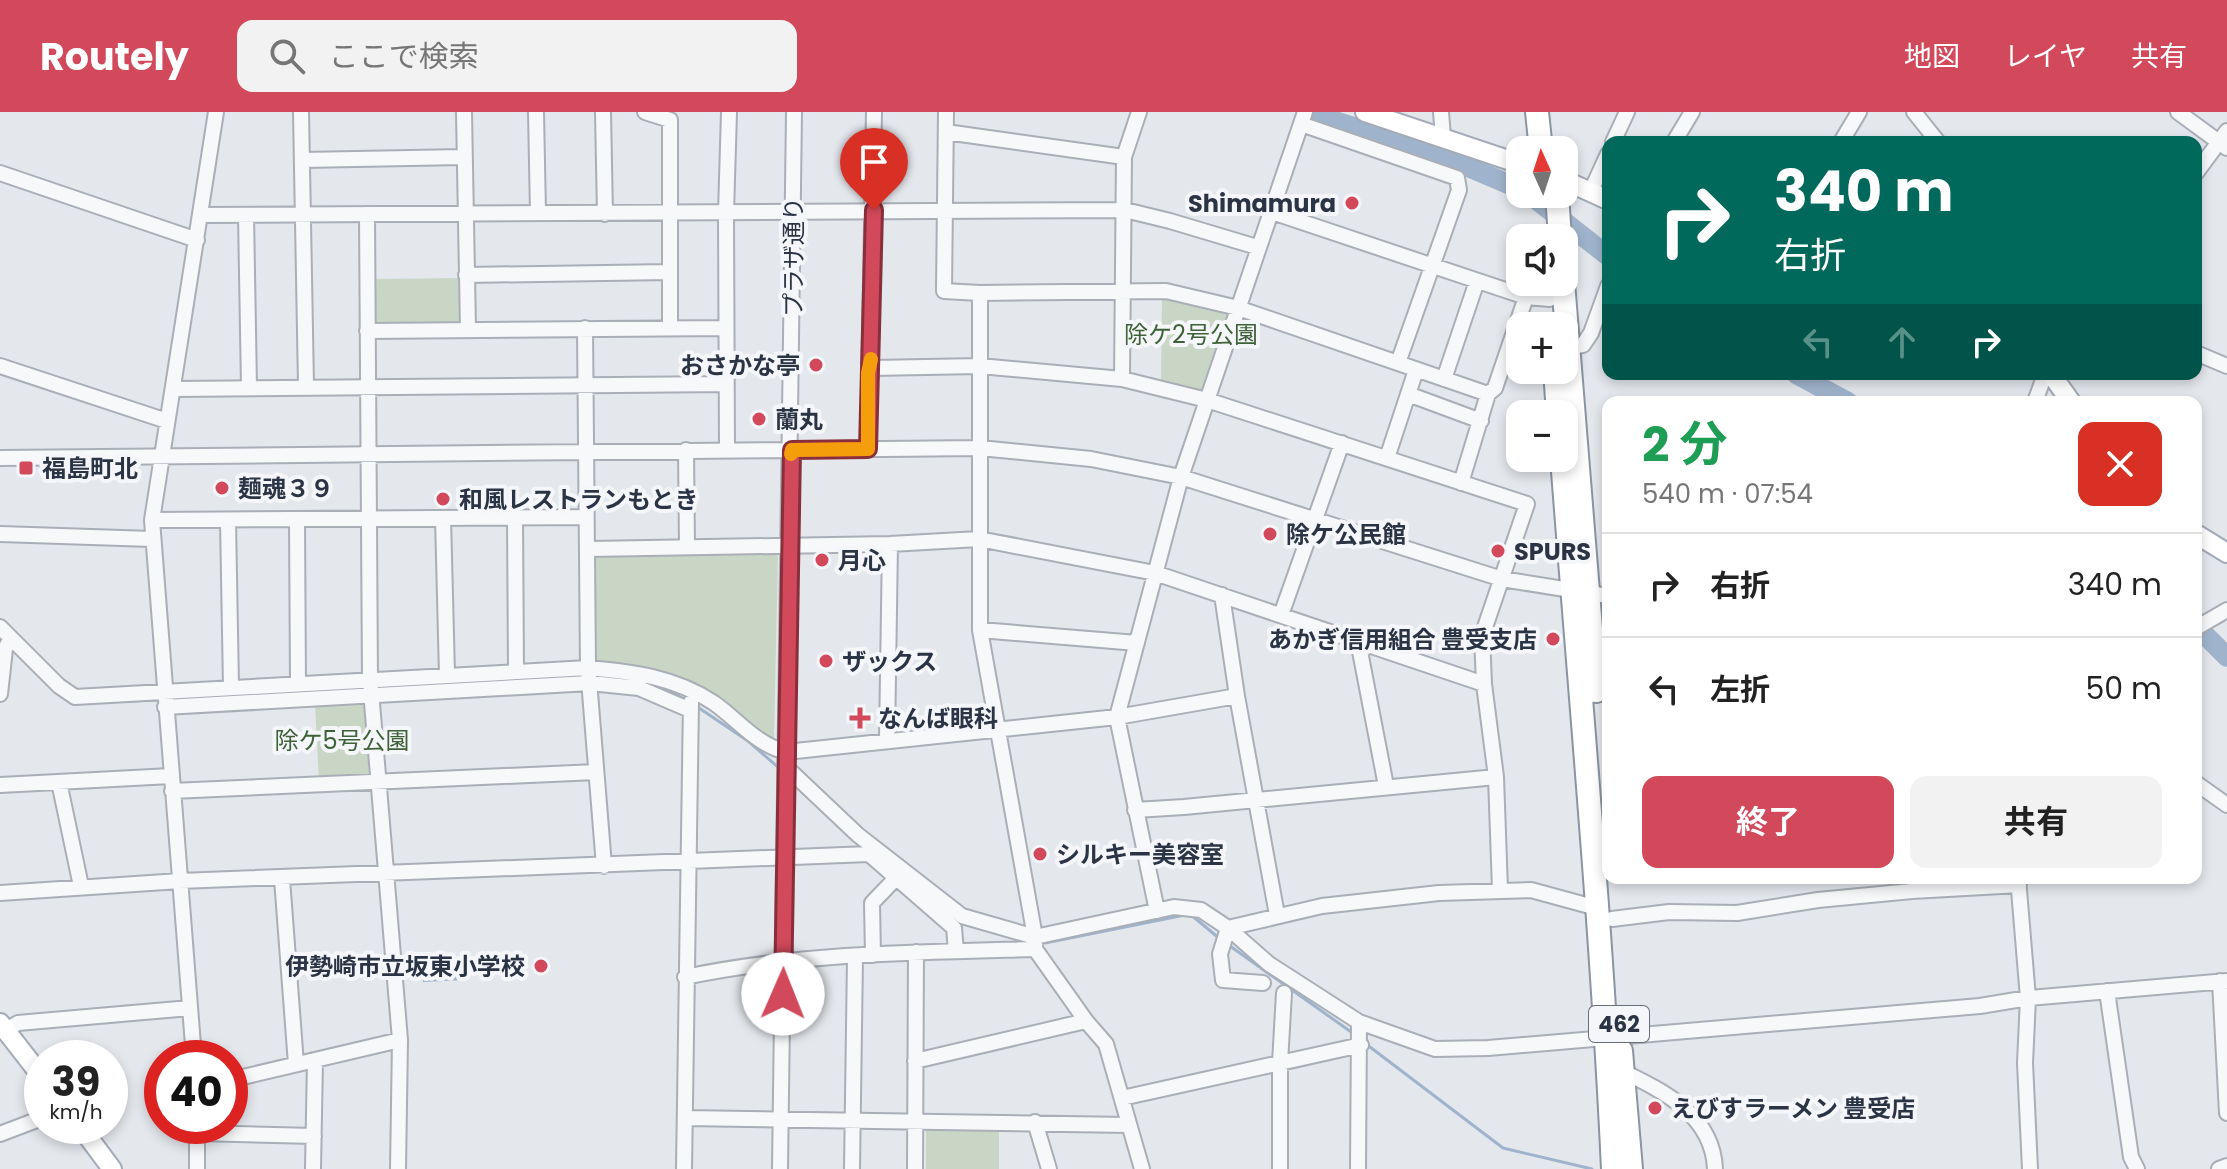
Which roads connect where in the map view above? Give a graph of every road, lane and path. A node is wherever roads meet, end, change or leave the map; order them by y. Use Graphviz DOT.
graph roads {
  1 [pos="216,112"];
  2 [pos="301,112"];
  3 [pos="464,112"];
  4 [pos="536,112"];
  5 [pos="603,112"];
  6 [pos="645,112"];
  7 [pos="729,112"];
  8 [pos="794,112"];
  9 [pos="874,112"];
  10 [pos="946,112"];
  11 [pos="1139,112"];
  12 [pos="1365,112"];
  13 [pos="1441,112"];
  14 [pos="1537,112"];
  15 [pos="1551,112"];
  16 [pos="1627,112"];
  17 [pos="1692,112"];
  18 [pos="1859,112"];
  19 [pos="1914,112"];
  20 [pos="2178,112"];
  21 [pos="1303,118"];
  22 [pos="946,132"];
  23 [pos="1540,136"];
  24 [pos="1553,136"];
  25 [pos="1616,136"];
  26 [pos="1678,136"];
  27 [pos="1845,136"];
  28 [pos="1933,136"];
  29 [pos="1443,137"];
  30 [pos="2224,140"];
  31 [pos="464,157"];
  32 [pos="1124,157"];
  33 [pos="1506,159"];
  34 [pos="302,160"];
  35 [pos="2202,166"];
  36 [pos="0,173"];
  37 [pos="1578,186"];
  38 [pos="1599,196"];
  39 [pos="874,210"];
  40 [pos="1125,210"];
  41 [pos="945,211"];
  42 [pos="670,212"];
  43 [pos="793,212"];
  44 [pos="1272,212"];
  45 [pos="304,213"];
  46 [pos="538,213"];
  47 [pos="726,213"];
  48 [pos="367,214"];
  49 [pos="465,214"];
  50 [pos="605,214"];
  51 [pos="202,215"];
  52 [pos="246,215"];
  53 [pos="197,240"];
  54 [pos="1257,247"];
  55 [pos="1431,265"];
  56 [pos="670,272"];
  57 [pos="466,275"];
  58 [pos="1477,281"];
  59 [pos="1123,291"];
  60 [pos="980,293"];
  61 [pos="1529,296"];
  62 [pos="1526,297"];
  63 [pos="1602,303"];
  64 [pos="1238,308"];
  65 [pos="585,328"];
  66 [pos="670,328"];
  67 [pos="726,328"];
  68 [pos="468,329"];
  69 [pos="367,331"];
  70 [pos="1578,346"];
  71 [pos="2202,356"];
  72 [pos="1398,363"];
  73 [pos="0,366"];
  74 [pos="980,366"];
  75 [pos="2227,366"];
  76 [pos="871,368"];
  77 [pos="1416,370"];
  78 [pos="1122,379"];
  79 [pos="1444,379"];
  80 [pos="2053,380"];
  81 [pos="726,384"];
  82 [pos="1572,384"];
  83 [pos="585,385"];
  84 [pos="306,386"];
  85 [pos="249,387"];
  86 [pos="367,388"];
  87 [pos="174,389"];
  88 [pos="1408,394"];
  89 [pos="1488,394"];
  90 [pos="2066,396"];
  91 [pos="1207,400"];
  92 [pos="167,421"];
  93 [pos="1481,421"];
  94 [pos="1342,443"];
  95 [pos="980,448"];
  96 [pos="868,449"];
  97 [pos="686,450"];
  98 [pos="727,450"];
  99 [pos="792,450"];
  100 [pos="585,452"];
  101 [pos="369,453"];
  102 [pos="161,456"];
  103 [pos="0,458"];
  104 [pos="1387,458"];
  105 [pos="1565,472"];
  106 [pos="1181,477"];
  107 [pos="1461,483"];
  108 [pos="515,517"];
  109 [pos="586,517"];
  110 [pos="369,518"];
  111 [pos="443,518"];
  112 [pos="1315,519"];
  113 [pos="152,520"];
  114 [pos="297,520"];
  115 [pos="228,521"];
  116 [pos="0,534"];
  117 [pos="2202,538"];
  118 [pos="152,539"];
  119 [pos="979,539"];
  120 [pos="890,544"];
  121 [pos="789,546"];
  122 [pos="687,547"];
  123 [pos="589,549"];
  124 [pos="2227,553"];
  125 [pos="1155,573"];
  126 [pos="1502,579"];
  127 [pos="1590,593"];
  128 [pos="1222,595"];
  129 [pos="2227,610"];
  130 [pos="1281,615"];
  131 [pos="2202,625"];
  132 [pos="0,627"];
  133 [pos="980,630"];
  134 [pos="11,638"];
  135 [pos="1358,641"];
  136 [pos="1137,643"];
  137 [pos="516,671"];
  138 [pos="447,675"];
  139 [pos="589,675"];
  140 [pos="370,679"];
  141 [pos="298,684"];
  142 [pos="1484,684"];
  143 [pos="231,687"];
  144 [pos="164,691"];
  145 [pos="693,692"];
  146 [pos="0,694"];
  147 [pos="372,695"];
  148 [pos="1237,696"];
  149 [pos="165,707"];
  150 [pos="690,710"];
  151 [pos="1117,717"];
  152 [pos="996,729"];
  153 [pos="887,739"];
  154 [pos="786,759"];
  155 [pos="596,772"];
  156 [pos="1602,775"];
  157 [pos="1496,777"];
  158 [pos="59,782"];
  159 [pos="379,782"];
  160 [pos="171,784"];
  161 [pos="0,785"];
  162 [pos="1386,786"];
  163 [pos="2202,787"];
  164 [pos="1256,800"];
  165 [pos="2227,805"];
  166 [pos="1135,810"];
  167 [pos="784,857"];
  168 [pos="687,862"];
  169 [pos="604,866"];
  170 [pos="1602,868"];
  171 [pos="387,874"];
  172 [pos="896,878"];
  173 [pos="282,879"];
  174 [pos="180,881"];
  175 [pos="1603,884"];
  176 [pos="1608,884"];
  177 [pos="1913,884"];
  178 [pos="2019,884"];
  179 [pos="81,886"];
  180 [pos="1500,890"];
  181 [pos="0,893"];
  182 [pos="1157,911"];
  183 [pos="1604,914"];
  184 [pos="1277,915"];
  185 [pos="1228,928"];
  186 [pos="1035,943"];
  187 [pos="956,951"];
  188 [pos="916,952"];
  189 [pos="873,955"];
  190 [pos="855,957"];
  191 [pos="784,962"];
  192 [pos="685,977"];
  193 [pos="2223,981"];
  194 [pos="1263,983"];
  195 [pos="2107,991"];
  196 [pos="1284,993"];
  197 [pos="2028,998"];
  198 [pos="190,1008"];
  199 [pos="1086,1021"];
  200 [pos="1359,1022"];
  201 [pos="3,1026"];
  202 [pos="1613,1038"];
  203 [pos="193,1040"];
  204 [pos="400,1040"];
  205 [pos="1361,1045"];
  206 [pos="24,1053"];
  207 [pos="315,1060"];
  208 [pos="915,1061"];
  209 [pos="1280,1063"];
  210 [pos="296,1064"];
  211 [pos="1624,1072"];
  212 [pos="248,1076"];
  213 [pos="1122,1098"];
  214 [pos="2227,1113"];
  215 [pos="685,1118"];
  216 [pos="781,1120"];
  217 [pos="853,1121"];
  218 [pos="915,1122"];
  219 [pos="1035,1122"];
  220 [pos="24,1125"];
  221 [pos="1129,1125"];
  222 [pos="248,1133"];
  223 [pos="0,1134"];
  224 [pos="314,1136"];
  225 [pos="93,1144"];
  226 [pos="197,1144"];
  227 [pos="2227,1166"];
  228 [pos="112,1169"];
  229 [pos="197,1169"];
  230 [pos="313,1169"];
  231 [pos="398,1169"];
  232 [pos="684,1169"];
  233 [pos="780,1169"];
  234 [pos="852,1169"];
  235 [pos="915,1169"];
  236 [pos="1049,1169"];
  237 [pos="1142,1169"];
  238 [pos="1280,1169"];
  239 [pos="1358,1169"];
  240 [pos="1613,1169"];
  241 [pos="1631,1169"];
  242 [pos="1715,1169"];
  243 [pos="2030,1169"];
  244 [pos="2137,1169"];
  245 [pos="2219,1169"];
  1 -- 51 [label="street"];
  2 -- 34 [label="street"];
  3 -- 31 [label="street"];
  4 -- 46 [label="street"];
  5 -- 50 [label="street"];
  6 -- 42 [label="street"];
  7 -- 47 [label="street"];
  8 -- 43 [label="street, プラザ通り"];
  9 -- 39 [label="street"];
  10 -- 22 [label="street"];
  11 -- 32 [label="street"];
  12 -- 29 [label="main road"];
  13 -- 29 [label="street"];
  14 -- 23 [label="highway"];
  15 -- 24 [label="highway"];
  16 -- 25 [label="street"];
  17 -- 26 [label="street"];
  18 -- 27 [label="street"];
  19 -- 28 [label="street"];
  20 -- 30 [label="street"];
  21 -- 44 [label="street"];
  21 -- 55 [label="street"];
  22 -- 32 [label="street"];
  22 -- 41 [label="street"];
  29 -- 33 [label="main road"];
  30 -- 35 [label="street"];
  31 -- 34 [label="street"];
  31 -- 49 [label="street"];
  32 -- 40 [label="street"];
  34 -- 45 [label="street"];
  36 -- 53 [label="street"];
  37 -- 38 [label="main road"];
  39 -- 41 [label="street"];
  39 -- 43 [label="street"];
  39 -- 76 [label="street"];
  40 -- 41 [label="street"];
  40 -- 54 [label="street"];
  40 -- 59 [label="street"];
  41 -- 60 [label="street"];
  42 -- 47 [label="street"];
  42 -- 50 [label="street"];
  42 -- 56 [label="street"];
  43 -- 47 [label="street"];
  43 -- 99 [label="street, プラザ通り"];
  44 -- 54 [label="street"];
  44 -- 55 [label="street"];
  45 -- 48 [label="street"];
  45 -- 52 [label="street"];
  45 -- 84 [label="street"];
  46 -- 49 [label="street"];
  46 -- 50 [label="street"];
  47 -- 67 [label="street"];
  48 -- 49 [label="street"];
  48 -- 69 [label="street"];
  49 -- 57 [label="street"];
  51 -- 52 [label="street"];
  51 -- 53 [label="street"];
  52 -- 85 [label="street"];
  53 -- 87 [label="street"];
  54 -- 64 [label="street"];
  55 -- 58 [label="street"];
  55 -- 72 [label="street"];
  56 -- 57 [label="street"];
  56 -- 66 [label="street"];
  57 -- 68 [label="street"];
  58 -- 62 [label="street"];
  58 -- 79 [label="street"];
  59 -- 60 [label="street"];
  59 -- 64 [label="street"];
  59 -- 78 [label="street"];
  60 -- 74 [label="street"];
  61 -- 62 [label="street"];
  62 -- 89 [label="street"];
  63 -- 70 [label="street"];
  64 -- 72 [label="street"];
  64 -- 91 [label="street"];
  65 -- 66 [label="street"];
  65 -- 68 [label="street"];
  65 -- 83 [label="street"];
  66 -- 67 [label="street"];
  67 -- 81 [label="street"];
  68 -- 69 [label="street"];
  69 -- 86 [label="street"];
  71 -- 75 [label="street"];
  72 -- 77 [label="street"];
  73 -- 92 [label="street"];
  74 -- 76 [label="street"];
  74 -- 78 [label="street"];
  74 -- 95 [label="street"];
  76 -- 96 [label="street"];
  77 -- 79 [label="street"];
  77 -- 88 [label="street"];
  78 -- 91 [label="street"];
  79 -- 89 [label="street"];
  80 -- 90 [label="main road"];
  81 -- 83 [label="street"];
  81 -- 98 [label="street"];
  82 -- 127 [label="highway, 462"];
  83 -- 86 [label="street"];
  83 -- 100 [label="street"];
  84 -- 85 [label="street"];
  84 -- 86 [label="street"];
  85 -- 87 [label="street"];
  86 -- 101 [label="street"];
  87 -- 92 [label="street"];
  88 -- 93 [label="street"];
  88 -- 104 [label="street"];
  89 -- 93 [label="street"];
  91 -- 94 [label="street"];
  91 -- 106 [label="street"];
  92 -- 102 [label="street"];
  93 -- 107 [label="street"];
  94 -- 104 [label="street"];
  94 -- 112 [label="street"];
  95 -- 96 [label="street"];
  95 -- 106 [label="street"];
  95 -- 119 [label="street"];
  96 -- 99 [label="street"];
  97 -- 98 [label="street"];
  97 -- 100 [label="street"];
  97 -- 122 [label="street"];
  98 -- 99 [label="street"];
  99 -- 121 [label="street, プラザ通り"];
  100 -- 101 [label="street"];
  100 -- 109 [label="street"];
  101 -- 102 [label="street"];
  101 -- 110 [label="street"];
  102 -- 103 [label="street"];
  102 -- 113 [label="street"];
  104 -- 107 [label="street"];
  105 -- 127 [label="highway, 462"];
  106 -- 112 [label="street"];
  106 -- 125 [label="street"];
  107 -- 126 [label="street"];
  108 -- 109 [label="street"];
  108 -- 111 [label="street"];
  108 -- 137 [label="street"];
  109 -- 123 [label="street"];
  110 -- 111 [label="street"];
  110 -- 114 [label="street"];
  110 -- 140 [label="street"];
  111 -- 138 [label="street"];
  112 -- 126 [label="street"];
  112 -- 130 [label="street"];
  113 -- 115 [label="street"];
  113 -- 118 [label="street"];
  114 -- 115 [label="street"];
  114 -- 141 [label="street"];
  115 -- 143 [label="street"];
  116 -- 118 [label="street"];
  117 -- 124 [label="main road"];
  118 -- 144 [label="street"];
  119 -- 120 [label="street"];
  119 -- 125 [label="street"];
  119 -- 133 [label="street"];
  120 -- 121 [label="street"];
  120 -- 153 [label="street"];
  121 -- 122 [label="street"];
  121 -- 154 [label="street, プラザ通り"];
  122 -- 123 [label="street"];
  123 -- 139 [label="street"];
  125 -- 128 [label="street"];
  125 -- 136 [label="street"];
  126 -- 127 [label="street"];
  126 -- 142 [label="street"];
  127 -- 156 [label="highway, 462"];
  127 -- 170 [label="highway, 462"];
  128 -- 130 [label="street"];
  128 -- 148 [label="street"];
  129 -- 131 [label="street"];
  130 -- 135 [label="street"];
  132 -- 134 [label="street"];
  133 -- 136 [label="street"];
  133 -- 152 [label="street"];
  134 -- 144 [label="street"];
  134 -- 146 [label="street"];
  135 -- 142 [label="street"];
  135 -- 162 [label="street"];
  136 -- 151 [label="street"];
  137 -- 138 [label="street"];
  137 -- 139 [label="street"];
  138 -- 140 [label="street"];
  139 -- 145 [label="street"];
  139 -- 147 [label="street"];
  139 -- 150 [label="street"];
  139 -- 155 [label="street"];
  140 -- 141 [label="street"];
  140 -- 147 [label="street"];
  141 -- 143 [label="street"];
  142 -- 157 [label="street"];
  143 -- 144 [label="street"];
  144 -- 149 [label="street"];
  145 -- 150 [label="street"];
  145 -- 154 [label="street"];
  147 -- 149 [label="street"];
  147 -- 159 [label="street"];
  148 -- 151 [label="street"];
  148 -- 164 [label="street"];
  149 -- 160 [label="street"];
  150 -- 168 [label="street"];
  151 -- 152 [label="street"];
  151 -- 166 [label="street"];
  152 -- 153 [label="street"];
  152 -- 186 [label="street"];
  153 -- 154 [label="street"];
  154 -- 167 [label="street, プラザ通り"];
  154 -- 186 [label="street"];
  155 -- 159 [label="street"];
  155 -- 169 [label="street"];
  157 -- 162 [label="street"];
  157 -- 180 [label="street"];
  158 -- 160 [label="street"];
  158 -- 161 [label="street"];
  158 -- 179 [label="street"];
  159 -- 160 [label="street"];
  159 -- 171 [label="street"];
  160 -- 174 [label="street"];
  162 -- 164 [label="street"];
  163 -- 165 [label="street"];
  164 -- 166 [label="street"];
  164 -- 184 [label="street"];
  166 -- 182 [label="street"];
  167 -- 168 [label="street"];
  167 -- 172 [label="street"];
  167 -- 191 [label="street, プラザ通り"];
  168 -- 169 [label="street"];
  168 -- 192 [label="street"];
  169 -- 171 [label="street"];
  171 -- 173 [label="street"];
  171 -- 204 [label="street"];
  172 -- 187 [label="street"];
  172 -- 189 [label="street"];
  173 -- 174 [label="street"];
  173 -- 210 [label="street"];
  174 -- 179 [label="street"];
  174 -- 198 [label="street"];
  175 -- 183 [label="highway, 462"];
  176 -- 183 [label="highway, 462"];
  177 -- 183 [label="street"];
  178 -- 197 [label="street"];
  179 -- 181 [label="street"];
  180 -- 183 [label="street"];
  180 -- 184 [label="street"];
  182 -- 185 [label="street"];
  182 -- 186 [label="street"];
  183 -- 202 [label="highway, 462"];
  184 -- 185 [label="street"];
  185 -- 194 [label="street"];
  185 -- 200 [label="street"];
  186 -- 187 [label="street"];
  186 -- 199 [label="street"];
  187 -- 188 [label="street"];
  188 -- 189 [label="street"];
  188 -- 208 [label="street"];
  189 -- 190 [label="street"];
  190 -- 191 [label="street"];
  190 -- 217 [label="street"];
  191 -- 192 [label="street"];
  191 -- 216 [label="street, プラザ通り"];
  192 -- 215 [label="street"];
  193 -- 195 [label="street"];
  193 -- 214 [label="street"];
  195 -- 197 [label="street"];
  195 -- 244 [label="street"];
  196 -- 209 [label="street"];
  197 -- 202 [label="street"];
  197 -- 243 [label="street"];
  198 -- 201 [label="street"];
  198 -- 203 [label="street"];
  199 -- 208 [label="street"];
  199 -- 213 [label="street"];
  200 -- 202 [label="street"];
  200 -- 205 [label="street"];
  201 -- 206 [label="main road"];
  202 -- 211 [label="highway, 462"];
  202 -- 240 [label="highway, 462"];
  204 -- 207 [label="street"];
  204 -- 231 [label="street"];
  205 -- 209 [label="street"];
  205 -- 239 [label="street"];
  207 -- 210 [label="street"];
  207 -- 224 [label="street"];
  208 -- 218 [label="street"];
  209 -- 213 [label="street"];
  209 -- 238 [label="street"];
  210 -- 212 [label="street"];
  211 -- 241 [label="highway, 462"];
  211 -- 242 [label="street"];
  213 -- 221 [label="street"];
  215 -- 216 [label="street"];
  215 -- 232 [label="street"];
  216 -- 217 [label="street"];
  216 -- 233 [label="street, プラザ通り"];
  217 -- 218 [label="street"];
  217 -- 234 [label="street"];
  218 -- 219 [label="street"];
  218 -- 235 [label="street"];
  219 -- 221 [label="street"];
  219 -- 236 [label="street"];
  220 -- 223 [label="street"];
  221 -- 237 [label="street"];
  222 -- 224 [label="street"];
  224 -- 230 [label="street"];
  225 -- 228 [label="main road"];
  226 -- 229 [label="street"];
  227 -- 245 [label="street"];
}
